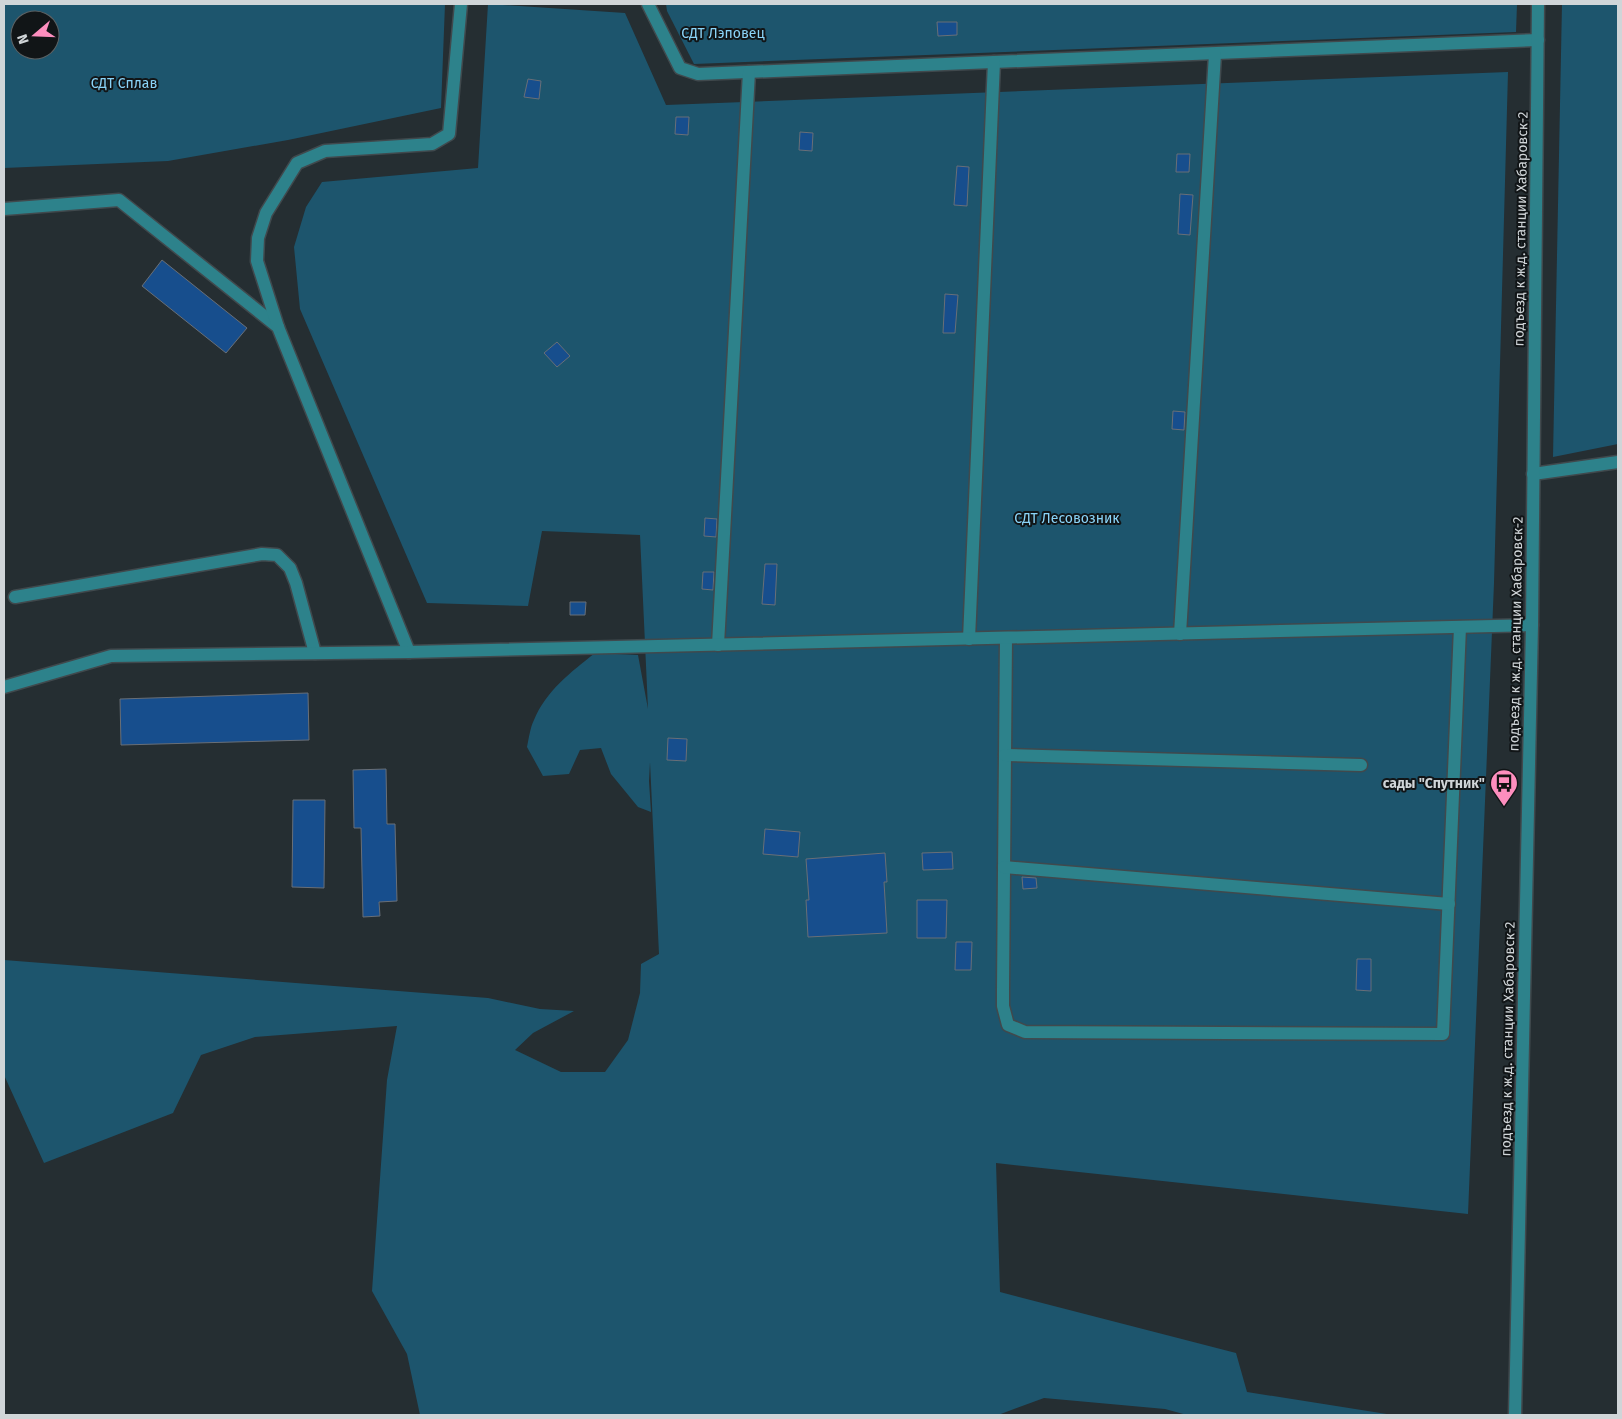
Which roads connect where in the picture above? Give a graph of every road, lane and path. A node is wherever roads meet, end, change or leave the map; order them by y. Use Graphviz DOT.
graph roads {
  1 [pos="461,4"];
  2 [pos="648,4"];
  3 [pos="1538,4"];
  4 [pos="1538,40"];
  5 [pos="1214,54"];
  6 [pos="994,62"];
  7 [pos="749,72"];
  8 [pos="4,209"];
  9 [pos="278,327"];
  10 [pos="1618,462"];
  11 [pos="1534,474"];
  12 [pos="15,597"];
  13 [pos="1532,625"];
  14 [pos="1460,627"];
  15 [pos="1180,634"];
  16 [pos="1006,638"];
  17 [pos="969,639"];
  18 [pos="718,645"];
  19 [pos="409,652"];
  20 [pos="315,653"];
  21 [pos="4,687"];
  22 [pos="1005,755"];
  23 [pos="1361,765"];
  24 [pos="1004,867"];
  25 [pos="1449,904"];
  26 [pos="1515,1415"];
  1 -- 9 [label="street"];
  2 -- 7 [label="street"];
  3 -- 4 [label="street, подъезд к ж.д. станции Хабаровск-2"];
  4 -- 5 [label="street"];
  4 -- 11 [label="street, подъезд к ж.д. станции Хабаровск-2"];
  5 -- 6 [label="street"];
  5 -- 15 [label="street"];
  6 -- 7 [label="street"];
  6 -- 17 [label="street"];
  7 -- 18 [label="street"];
  8 -- 9 [label="street"];
  9 -- 19 [label="street"];
  10 -- 11 [label="street"];
  11 -- 13 [label="street, подъезд к ж.д. станции Хабаровск-2"];
  12 -- 20 [label="street"];
  13 -- 14 [label="street"];
  13 -- 26 [label="street, подъезд к ж.д. станции Хабаровск-2"];
  14 -- 15 [label="street"];
  14 -- 25 [label="street"];
  15 -- 16 [label="street"];
  16 -- 17 [label="street"];
  16 -- 22 [label="street"];
  17 -- 18 [label="street"];
  18 -- 19 [label="street"];
  19 -- 20 [label="street"];
  20 -- 21 [label="street"];
  22 -- 23 [label="street"];
  22 -- 24 [label="street"];
  24 -- 25 [label="street"];
  24 -- 25 [label="street"];
}
